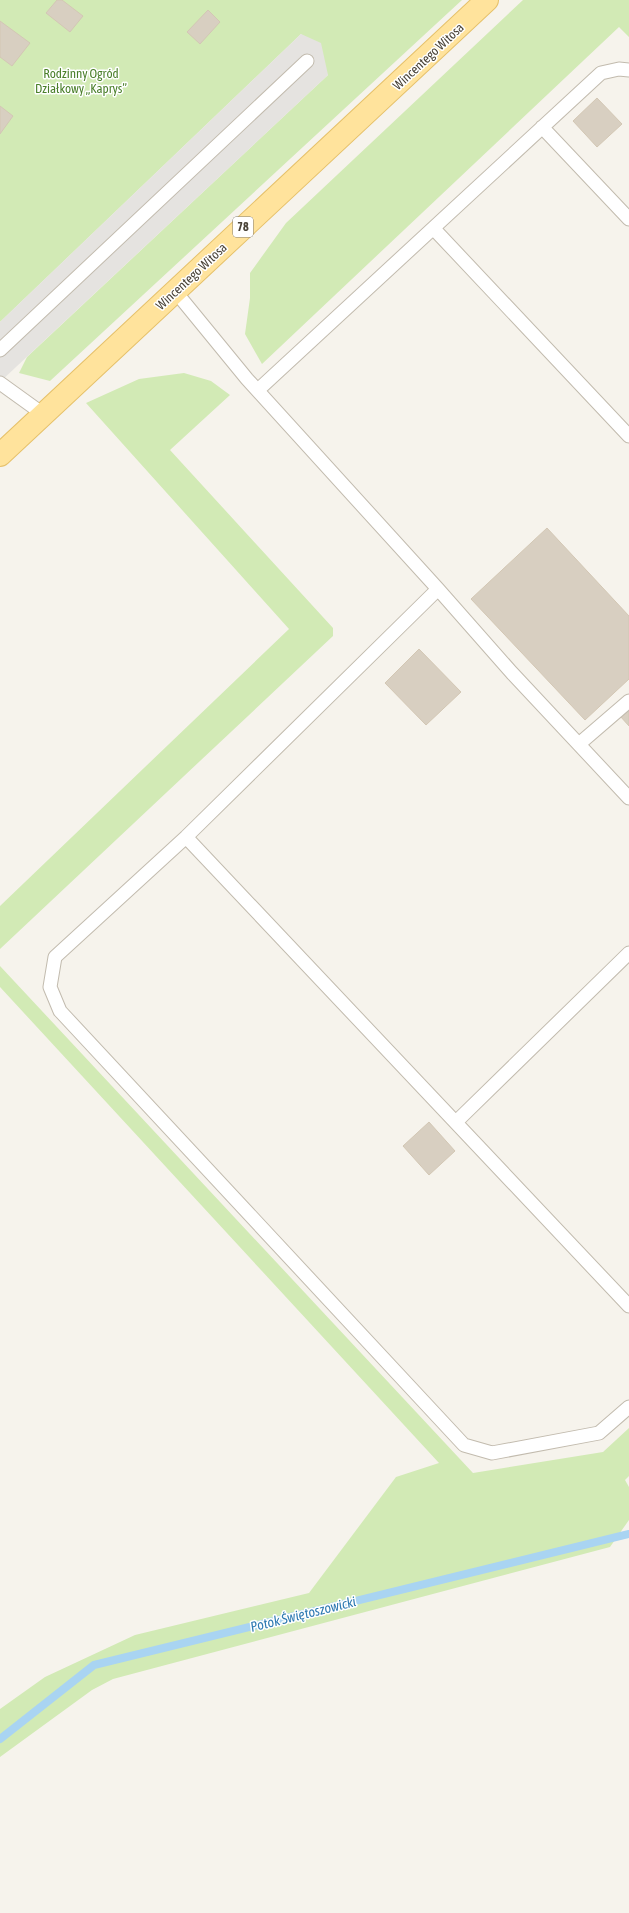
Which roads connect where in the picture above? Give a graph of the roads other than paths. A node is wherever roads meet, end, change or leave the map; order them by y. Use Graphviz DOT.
graph roads {
  1 [pos="487,0"];
  2 [pos="307,61"];
  3 [pos="629,70"];
  4 [pos="542,126"];
  5 [pos="629,219"];
  6 [pos="434,229"];
  7 [pos="175,291"];
  8 [pos="0,350"];
  9 [pos="0,383"];
  10 [pos="258,390"];
  11 [pos="43,414"];
  12 [pos="629,436"];
  13 [pos="0,455"];
  14 [pos="438,589"];
  15 [pos="629,701"];
  16 [pos="579,744"];
  17 [pos="629,798"];
  18 [pos="186,837"];
  19 [pos="629,953"];
  20 [pos="456,1122"];
  21 [pos="629,1306"];
  22 [pos="629,1407"];
  1 -- 7 [label="main road, Wincentego Witosa / 78"];
  2 -- 8 [label="lane"];
  3 -- 4 [label="lane"];
  4 -- 5 [label="lane"];
  4 -- 6 [label="lane"];
  6 -- 10 [label="lane"];
  6 -- 12 [label="lane"];
  7 -- 10 [label="lane"];
  7 -- 11 [label="main road, Wincentego Witosa / 78"];
  9 -- 11 [label="lane"];
  10 -- 14 [label="lane"];
  11 -- 13 [label="main road, Wincentego Witosa / 78"];
  14 -- 16 [label="lane"];
  14 -- 18 [label="lane"];
  15 -- 16 [label="lane"];
  16 -- 17 [label="lane"];
  18 -- 20 [label="lane"];
  18 -- 22 [label="lane"];
  19 -- 20 [label="lane"];
  20 -- 21 [label="lane"];
}
